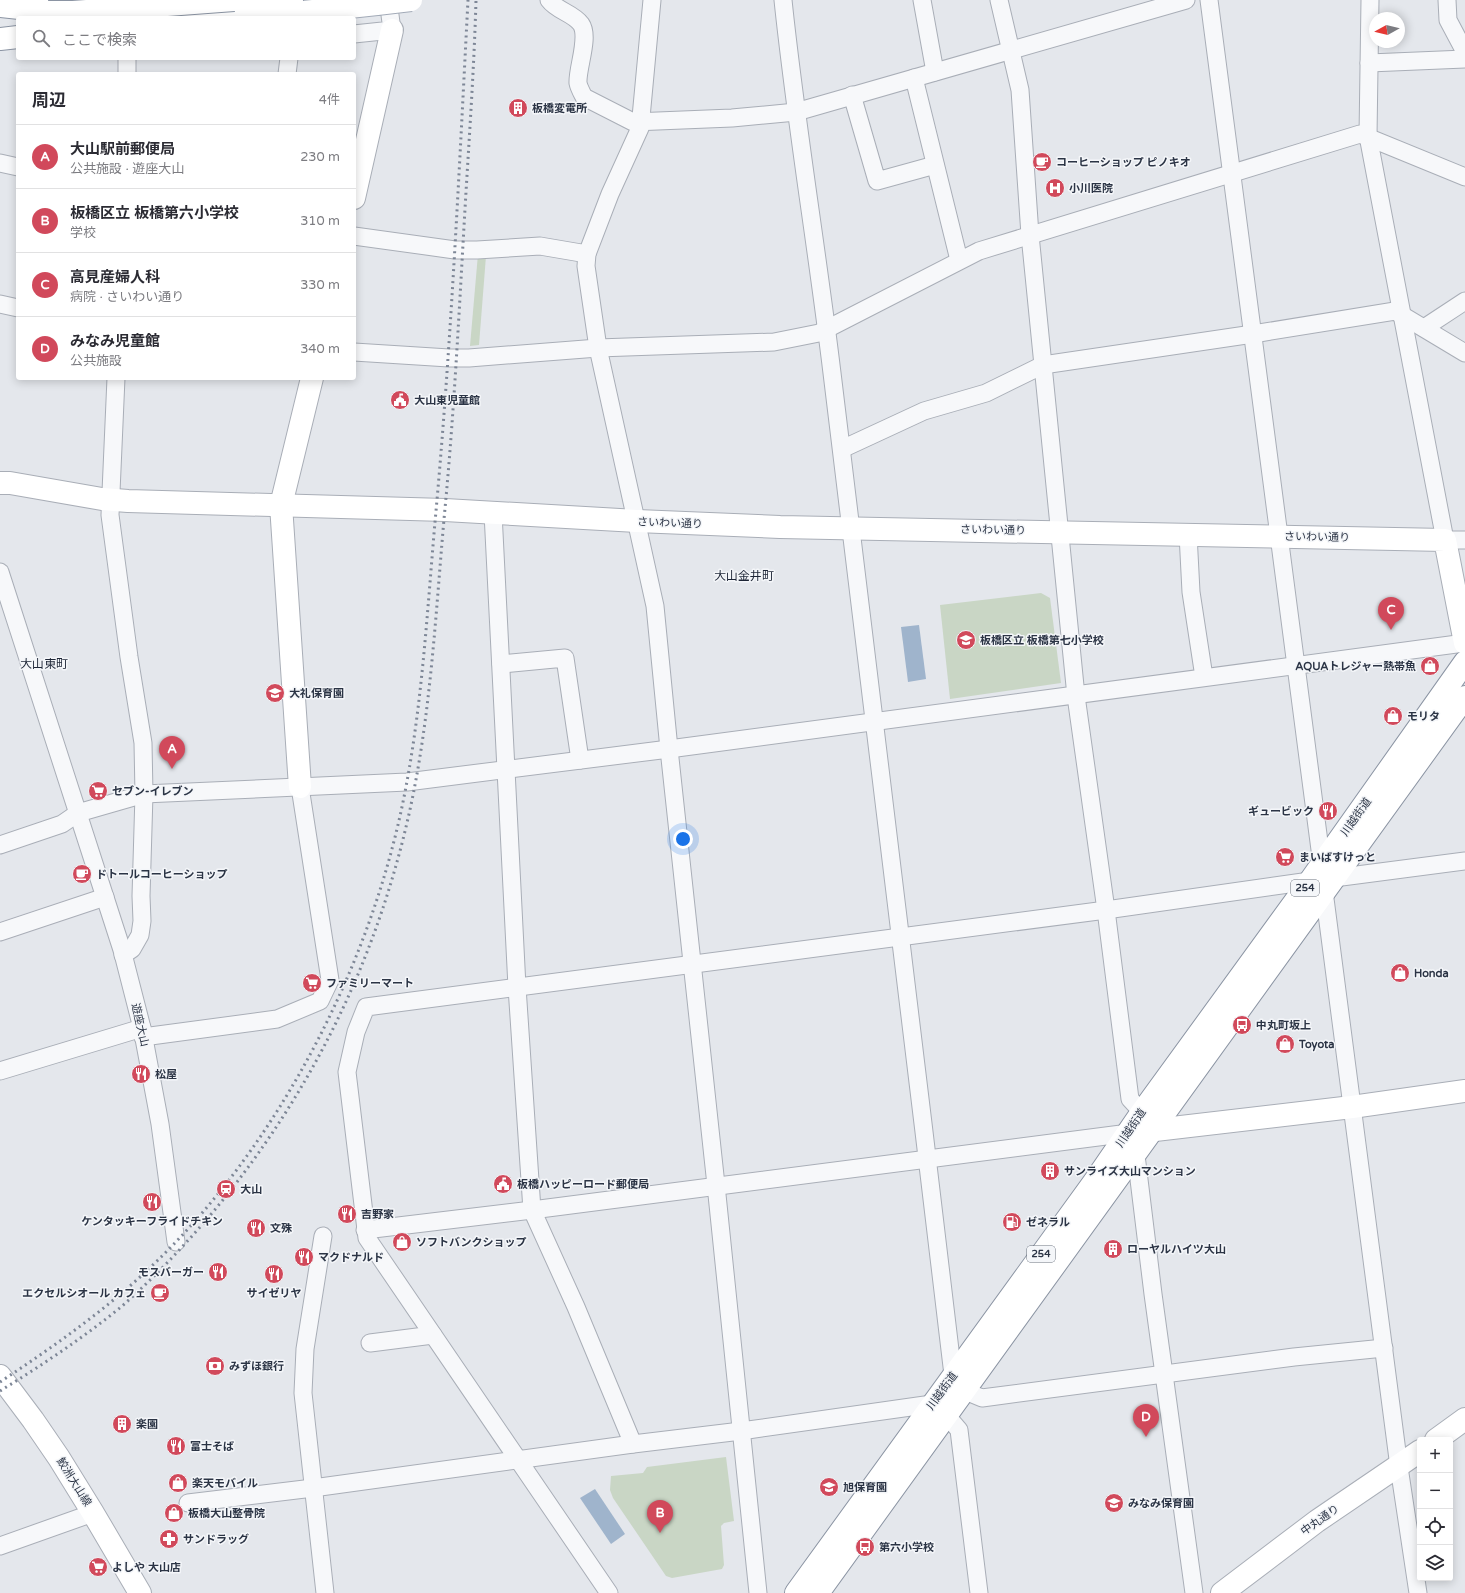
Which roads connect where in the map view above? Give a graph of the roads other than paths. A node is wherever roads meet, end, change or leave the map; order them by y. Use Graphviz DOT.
graph roads {
  1 [pos="129,0"];
  2 [pos="175,0"];
  3 [pos="234,0"];
  4 [pos="252,0"];
  5 [pos="292,0"];
  6 [pos="411,0"];
  7 [pos="549,0"];
  8 [pos="652,0"];
  9 [pos="782,0"];
  10 [pos="922,0"];
  11 [pos="999,0"];
  12 [pos="1186,0"];
  13 [pos="1209,0"];
  14 [pos="1370,0"];
  15 [pos="1447,0"];
  16 [pos="0,2"];
  17 [pos="383,2"];
  18 [pos="0,6"];
  19 [pos="128,16"];
  20 [pos="154,16"];
  21 [pos="189,16"];
  22 [pos="265,16"];
  23 [pos="392,30"];
  24 [pos="356,34"];
  25 [pos="16,36"];
  26 [pos="0,37"];
  27 [pos="16,44"];
  28 [pos="0,46"];
  29 [pos="1011,51"];
  30 [pos="1465,52"];
  31 [pos="1465,59"];
  32 [pos="127,60"];
  33 [pos="289,60"];
  34 [pos="1369,64"];
  35 [pos="127,72"];
  36 [pos="287,72"];
  37 [pos="935,72"];
  38 [pos="914,78"];
  39 [pos="852,95"];
  40 [pos="796,112"];
  41 [pos="641,122"];
  42 [pos="1368,136"];
  43 [pos="0,163"];
  44 [pos="935,165"];
  45 [pos="16,167"];
  46 [pos="1231,173"];
  47 [pos="1465,177"];
  48 [pos="356,189"];
  49 [pos="1030,235"];
  50 [pos="356,236"];
  51 [pos="587,254"];
  52 [pos="959,260"];
  53 [pos="1465,301"];
  54 [pos="0,304"];
  55 [pos="16,308"];
  56 [pos="1402,315"];
  57 [pos="1424,328"];
  58 [pos="827,330"];
  59 [pos="1253,334"];
  60 [pos="598,348"];
  61 [pos="356,352"];
  62 [pos="1465,352"];
  63 [pos="1043,365"];
  64 [pos="116,380"];
  65 [pos="312,380"];
  66 [pos="842,449"];
  67 [pos="0,483"];
  68 [pos="111,500"];
  69 [pos="281,505"];
  70 [pos="493,513"];
  71 [pos="637,521"];
  72 [pos="852,528"];
  73 [pos="1060,532"];
  74 [pos="1188,534"];
  75 [pos="1279,536"];
  76 [pos="1455,540"];
  77 [pos="0,572"];
  78 [pos="1465,643"];
  79 [pos="1465,662"];
  80 [pos="501,664"];
  81 [pos="1296,665"];
  82 [pos="1204,678"];
  83 [pos="1076,696"];
  84 [pos="1465,697"];
  85 [pos="875,721"];
  86 [pos="669,750"];
  87 [pos="580,760"];
  88 [pos="507,770"];
  89 [pos="300,787"];
  90 [pos="144,794"];
  91 [pos="78,813"];
  92 [pos="0,845"];
  93 [pos="1465,861"];
  94 [pos="1323,879"];
  95 [pos="105,897"];
  96 [pos="1106,910"];
  97 [pos="0,932"];
  98 [pos="900,936"];
  99 [pos="123,955"];
  100 [pos="692,964"];
  101 [pos="518,987"];
  102 [pos="142,1032"];
  103 [pos="0,1071"];
  104 [pos="1465,1091"];
  105 [pos="1352,1107"];
  106 [pos="1141,1127"];
  107 [pos="1136,1155"];
  108 [pos="927,1158"];
  109 [pos="716,1185"];
  110 [pos="532,1210"];
  111 [pos="365,1230"];
  112 [pos="323,1236"];
  113 [pos="176,1242"];
  114 [pos="433,1335"];
  115 [pos="370,1343"];
  116 [pos="1384,1348"];
  117 [pos="1164,1375"];
  118 [pos="0,1376"];
  119 [pos="959,1383"];
  120 [pos="940,1410"];
  121 [pos="1465,1419"];
  122 [pos="741,1431"];
  123 [pos="1440,1437"];
  124 [pos="633,1444"];
  125 [pos="1417,1454"];
  126 [pos="517,1459"];
  127 [pos="1399,1467"];
  128 [pos="313,1488"];
  129 [pos="188,1503"];
  130 [pos="94,1513"];
  131 [pos="0,1546"];
  132 [pos="140,1593"];
  133 [pos="325,1593"];
  134 [pos="609,1593"];
  135 [pos="758,1593"];
  136 [pos="796,1593"];
  137 [pos="818,1593"];
  138 [pos="979,1593"];
  139 [pos="1194,1593"];
  140 [pos="1222,1593"];
  141 [pos="1418,1593"];
  1 -- 19 [label="main road"];
  2 -- 16 [label="main road"];
  3 -- 18 [label="main road, bridge"];
  4 -- 20 [label="main road"];
  5 -- 21 [label="main road"];
  6 -- 17 [label="main road, bridge"];
  7 -- 41 [label="street"];
  8 -- 41 [label="street"];
  9 -- 40 [label="street"];
  10 -- 37 [label="street"];
  11 -- 29 [label="street"];
  12 -- 29 [label="street"];
  13 -- 46 [label="street"];
  14 -- 34 [label="street"];
  15 -- 30 [label="street"];
  17 -- 22 [label="main road"];
  17 -- 23 [label="street"];
  23 -- 24 [label="street"];
  23 -- 48 [label="main road"];
  25 -- 26 [label="main road"];
  27 -- 28 [label="main road"];
  29 -- 37 [label="street"];
  29 -- 49 [label="street"];
  31 -- 34 [label="street"];
  32 -- 35 [label="street"];
  33 -- 36 [label="street"];
  34 -- 42 [label="street"];
  37 -- 38 [label="street"];
  38 -- 39 [label="street"];
  38 -- 44 [label="street"];
  39 -- 40 [label="street"];
  39 -- 44 [label="street"];
  40 -- 41 [label="street"];
  40 -- 58 [label="street"];
  41 -- 51 [label="street"];
  42 -- 46 [label="street"];
  42 -- 47 [label="street"];
  42 -- 56 [label="street"];
  43 -- 45 [label="street"];
  44 -- 52 [label="street"];
  46 -- 49 [label="street"];
  46 -- 59 [label="street"];
  49 -- 52 [label="street"];
  49 -- 63 [label="street"];
  50 -- 51 [label="street"];
  51 -- 60 [label="street"];
  52 -- 58 [label="street"];
  53 -- 57 [label="street"];
  54 -- 55 [label="street"];
  56 -- 57 [label="street"];
  56 -- 59 [label="street"];
  56 -- 76 [label="street"];
  57 -- 62 [label="street"];
  58 -- 60 [label="street"];
  58 -- 66 [label="street"];
  59 -- 63 [label="street"];
  59 -- 75 [label="street"];
  60 -- 61 [label="street"];
  60 -- 71 [label="street"];
  63 -- 66 [label="street"];
  63 -- 73 [label="street"];
  64 -- 68 [label="street"];
  65 -- 69 [label="main road"];
  66 -- 72 [label="street"];
  67 -- 68 [label="main road, さいわい通り"];
  68 -- 69 [label="main road, さいわい通り"];
  68 -- 90 [label="street"];
  69 -- 70 [label="main road, さいわい通り"];
  69 -- 89 [label="main road"];
  70 -- 71 [label="main road, さいわい通り"];
  70 -- 80 [label="street"];
  71 -- 72 [label="main road, さいわい通り"];
  71 -- 86 [label="street"];
  72 -- 73 [label="main road, さいわい通り"];
  72 -- 85 [label="street"];
  73 -- 74 [label="main road, さいわい通り"];
  73 -- 83 [label="street"];
  74 -- 75 [label="main road, さいわい通り"];
  74 -- 82 [label="street"];
  75 -- 76 [label="main road, さいわい通り"];
  75 -- 81 [label="street"];
  76 -- 78 [label="main road"];
  77 -- 91 [label="street, 遊座大山"];
  78 -- 81 [label="street"];
  79 -- 94 [label="main road, 川越街道 / 254"];
  80 -- 87 [label="street"];
  80 -- 88 [label="street"];
  81 -- 82 [label="street"];
  81 -- 94 [label="street"];
  82 -- 83 [label="street"];
  83 -- 85 [label="street"];
  83 -- 96 [label="street"];
  84 -- 94 [label="main road, 川越街道 / 254"];
  85 -- 86 [label="street"];
  85 -- 98 [label="street"];
  86 -- 87 [label="street"];
  86 -- 100 [label="street"];
  87 -- 88 [label="street"];
  88 -- 89 [label="street"];
  88 -- 101 [label="street"];
  89 -- 90 [label="street"];
  89 -- 102 [label="street"];
  90 -- 91 [label="street"];
  90 -- 99 [label="street"];
  91 -- 92 [label="street"];
  91 -- 95 [label="street, 遊座大山"];
  93 -- 94 [label="street"];
  94 -- 96 [label="street"];
  94 -- 105 [label="street"];
  94 -- 106 [label="main road, 川越街道 / 254"];
  95 -- 97 [label="street"];
  95 -- 99 [label="street, 遊座大山"];
  96 -- 98 [label="street"];
  96 -- 106 [label="street"];
  98 -- 100 [label="street"];
  98 -- 108 [label="street"];
  99 -- 102 [label="street, 遊座大山"];
  100 -- 101 [label="street"];
  100 -- 109 [label="street"];
  101 -- 110 [label="street"];
  101 -- 111 [label="street"];
  102 -- 103 [label="street"];
  102 -- 113 [label="street, 遊座大山"];
  104 -- 105 [label="main road"];
  105 -- 106 [label="main road"];
  105 -- 116 [label="street"];
  106 -- 107 [label="main road, 川越街道 / 254"];
  106 -- 108 [label="street"];
  106 -- 119 [label="main road, 川越街道 / 254"];
  107 -- 117 [label="street"];
  107 -- 119 [label="main road, 川越街道 / 254"];
  108 -- 109 [label="street"];
  108 -- 119 [label="street"];
  109 -- 110 [label="street"];
  109 -- 122 [label="street"];
  110 -- 111 [label="street"];
  110 -- 124 [label="street"];
  111 -- 114 [label="street"];
  112 -- 128 [label="street"];
  114 -- 115 [label="street"];
  114 -- 126 [label="street"];
  116 -- 117 [label="street"];
  116 -- 127 [label="street"];
  117 -- 119 [label="street"];
  117 -- 139 [label="street"];
  118 -- 130 [label="main road, 鮫洲大山線"];
  119 -- 120 [label="main road, 川越街道 / 254"];
  120 -- 122 [label="street"];
  120 -- 136 [label="main road, 川越街道 / 254"];
  120 -- 137 [label="main road, 川越街道 / 254"];
  120 -- 138 [label="street"];
  121 -- 123 [label="main road"];
  122 -- 124 [label="street"];
  122 -- 135 [label="street"];
  124 -- 126 [label="street"];
  125 -- 127 [label="main road, 中丸通り"];
  126 -- 128 [label="street"];
  126 -- 134 [label="street"];
  127 -- 140 [label="main road, 中丸通り"];
  127 -- 141 [label="street"];
  128 -- 129 [label="street"];
  128 -- 133 [label="street"];
  130 -- 131 [label="street"];
  130 -- 132 [label="main road, 鮫洲大山線"];
}
